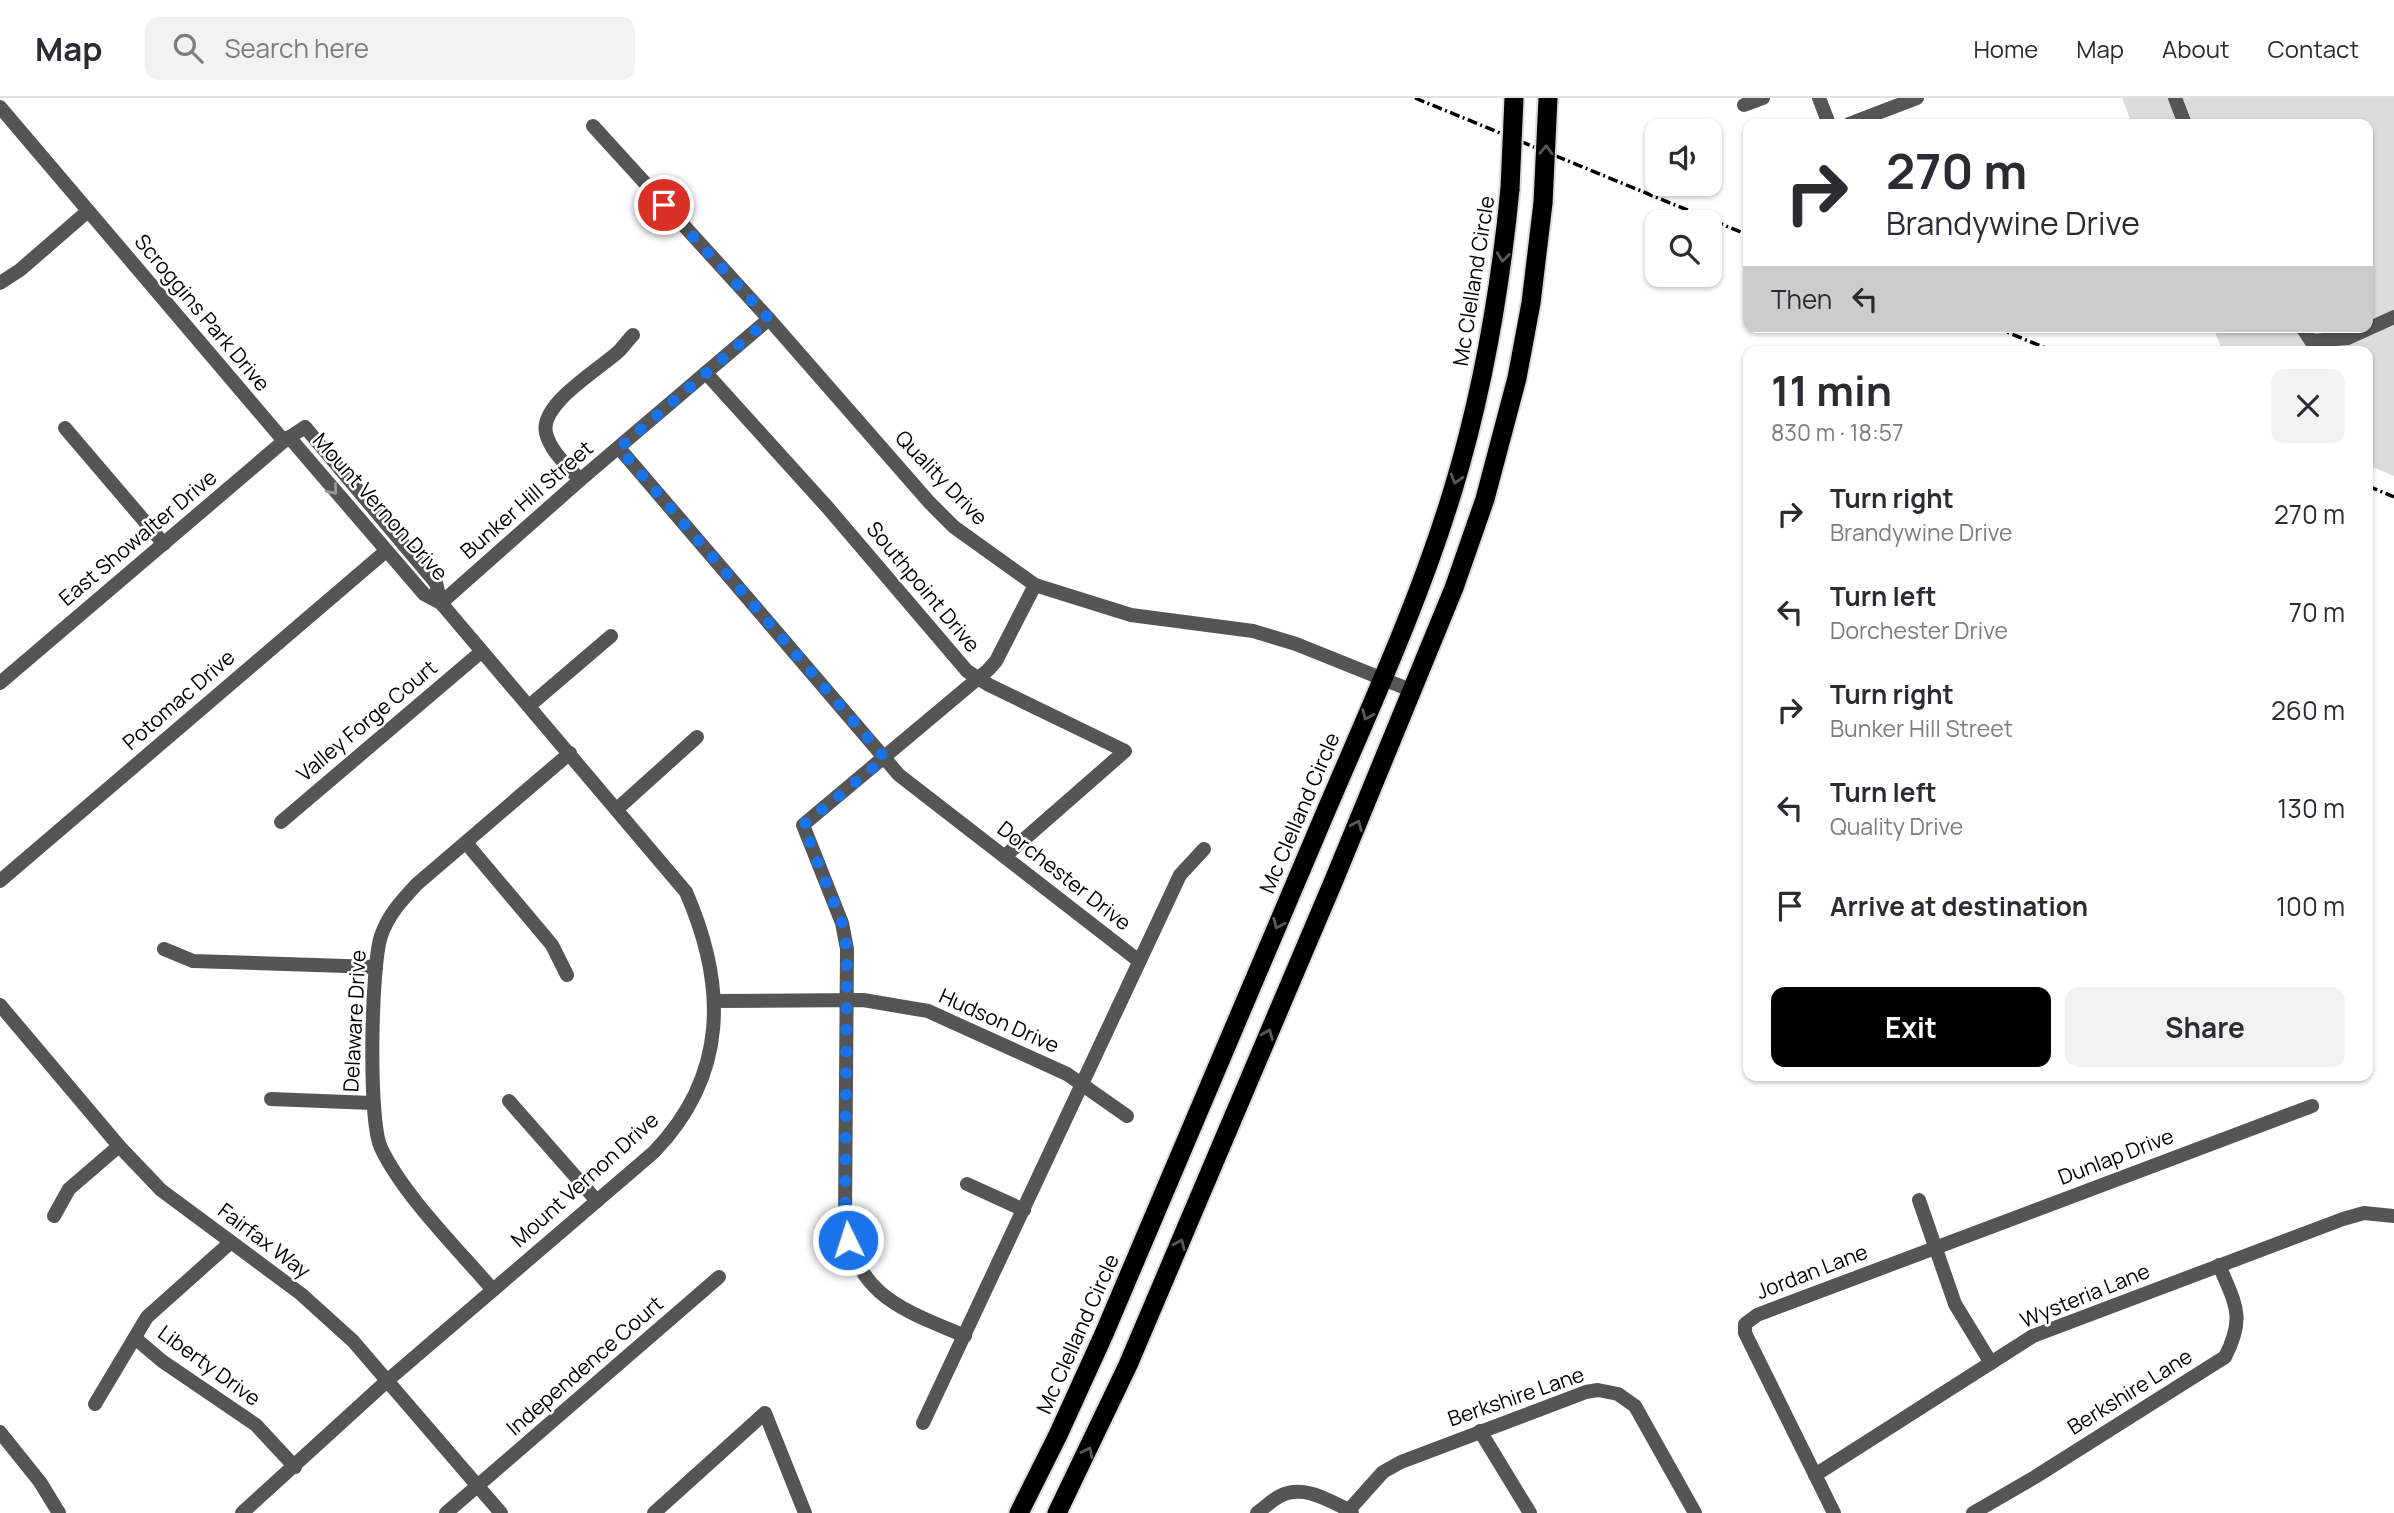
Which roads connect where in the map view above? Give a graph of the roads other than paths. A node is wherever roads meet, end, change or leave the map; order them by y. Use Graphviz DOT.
graph roads {
  1 [pos="1514,98"];
  2 [pos="1548,98"];
  3 [pos="1763,98"];
  4 [pos="1819,98"];
  5 [pos="1917,98"];
  6 [pos="2175,98"];
  7 [pos="1744,105"];
  8 [pos="0,107"];
  9 [pos="1827,119"];
  10 [pos="1862,119"];
  11 [pos="2183,119"];
  12 [pos="593,127"];
  13 [pos="89,211"];
  14 [pos="0,284"];
  15 [pos="2394,317"];
  16 [pos="769,319"];
  17 [pos="2373,327"];
  18 [pos="2306,333"];
  19 [pos="2359,333"];
  20 [pos="633,335"];
  21 [pos="706,373"];
  22 [pos="305,427"];
  23 [pos="65,428"];
  24 [pos="287,439"];
  25 [pos="619,448"];
  26 [pos="580,480"];
  27 [pos="164,544"];
  28 [pos="386,551"];
  29 [pos="1035,585"];
  30 [pos="441,603"];
  31 [pos="611,636"];
  32 [pos="481,652"];
  33 [pos="1382,678"];
  34 [pos="979,679"];
  35 [pos="0,683"];
  36 [pos="1413,691"];
  37 [pos="529,706"];
  38 [pos="697,737"];
  39 [pos="570,753"];
  40 [pos="885,758"];
  41 [pos="617,808"];
  42 [pos="281,822"];
  43 [pos="467,844"];
  44 [pos="1204,849"];
  45 [pos="1005,856"];
  46 [pos="0,881"];
  47 [pos="164,949"];
  48 [pos="1139,961"];
  49 [pos="376,967"];
  50 [pos="567,975"];
  51 [pos="846,1000"];
  52 [pos="714,1001"];
  53 [pos="0,1005"];
  54 [pos="1083,1085"];
  55 [pos="271,1099"];
  56 [pos="509,1101"];
  57 [pos="372,1103"];
  58 [pos="2312,1106"];
  59 [pos="1127,1116"];
  60 [pos="119,1146"];
  61 [pos="967,1184"];
  62 [pos="1919,1199"];
  63 [pos="597,1201"];
  64 [pos="1024,1210"];
  65 [pos="54,1216"];
  66 [pos="2394,1216"];
  67 [pos="231,1242"];
  68 [pos="1936,1247"];
  69 [pos="2219,1265"];
  70 [pos="719,1278"];
  71 [pos="493,1290"];
  72 [pos="965,1336"];
  73 [pos="135,1338"];
  74 [pos="1991,1363"];
  75 [pos="388,1380"];
  76 [pos="94,1404"];
  77 [pos="923,1423"];
  78 [pos="1480,1431"];
  79 [pos="0,1432"];
  80 [pos="295,1467"];
  81 [pos="1815,1475"];
  82 [pos="478,1486"];
  83 [pos="1350,1511"];
  84 [pos="59,1513"];
  85 [pos="242,1513"];
  86 [pos="446,1513"];
  87 [pos="501,1513"];
  88 [pos="654,1513"];
  89 [pos="805,1513"];
  90 [pos="1019,1513"];
  91 [pos="1057,1513"];
  92 [pos="1257,1513"];
  93 [pos="1530,1513"];
  94 [pos="1695,1513"];
  95 [pos="1834,1513"];
  96 [pos="1974,1513"];
  1 -- 33 [label="highway, Mc Clelland Circle, one-way, bridge"];
  36 -- 2 [label="highway, one-way, bridge"];
  3 -- 7 [label="street"];
  4 -- 9 [label="street"];
  5 -- 10 [label="street"];
  6 -- 11 [label="street"];
  8 -- 13 [label="street, Scroggins Park Drive"];
  12 -- 16 [label="street, Quality Drive"];
  13 -- 14 [label="street"];
  13 -- 24 [label="street, Scroggins Park Drive"];
  15 -- 17 [label="street"];
  16 -- 21 [label="street, Bunker Hill Street"];
  16 -- 29 [label="street, Quality Drive"];
  18 -- 19 [label="street"];
  20 -- 26 [label="street"];
  21 -- 25 [label="street, Bunker Hill Street"];
  21 -- 34 [label="street, Southpoint Drive"];
  22 -- 24 [label="street, East Showalter Drive"];
  22 -- 30 [label="street, Mount Vernon Drive"];
  23 -- 27 [label="street"];
  24 -- 27 [label="street, East Showalter Drive"];
  24 -- 28 [label="street, Mount Vernon Drive, one-way"];
  25 -- 26 [label="street, Bunker Hill Street"];
  25 -- 40 [label="street, Dorchester Drive"];
  26 -- 30 [label="street, Bunker Hill Street"];
  27 -- 35 [label="street, East Showalter Drive"];
  28 -- 30 [label="street, Mount Vernon Drive"];
  28 -- 46 [label="street, Potomac Drive"];
  29 -- 33 [label="street, Quality Drive"];
  29 -- 34 [label="street"];
  30 -- 32 [label="street, Mount Vernon Drive"];
  31 -- 37 [label="street"];
  32 -- 37 [label="street, Mount Vernon Drive"];
  32 -- 42 [label="street, Valley Forge Court"];
  33 -- 36 [label="street, Quality Drive"];
  33 -- 90 [label="highway, Mc Clelland Circle, one-way"];
  34 -- 40 [label="street"];
  34 -- 45 [label="street, Southpoint Drive"];
  91 -- 36 [label="highway, one-way"];
  37 -- 39 [label="street, Mount Vernon Drive"];
  38 -- 41 [label="street"];
  39 -- 41 [label="street, Mount Vernon Drive"];
  39 -- 43 [label="street, Delaware Drive"];
  40 -- 45 [label="street, Dorchester Drive"];
  40 -- 51 [label="street"];
  41 -- 52 [label="street, Mount Vernon Drive"];
  43 -- 49 [label="street, Delaware Drive"];
  43 -- 50 [label="street"];
  44 -- 48 [label="street"];
  45 -- 48 [label="street, Dorchester Drive"];
  47 -- 49 [label="street"];
  48 -- 54 [label="street, Dorchester Drive"];
  49 -- 57 [label="street, Delaware Drive"];
  51 -- 52 [label="street, Hudson Drive"];
  51 -- 54 [label="street, Hudson Drive"];
  51 -- 72 [label="street"];
  52 -- 63 [label="street, Mount Vernon Drive"];
  53 -- 60 [label="street, Fairfax Way"];
  54 -- 59 [label="street, Hudson Drive"];
  54 -- 64 [label="street, Dorchester Drive"];
  55 -- 57 [label="street"];
  56 -- 63 [label="street"];
  57 -- 71 [label="street, Delaware Drive"];
  58 -- 68 [label="street, Dunlap Drive"];
  60 -- 65 [label="street"];
  60 -- 67 [label="street, Fairfax Way"];
  61 -- 64 [label="street"];
  62 -- 68 [label="street"];
  63 -- 71 [label="street, Mount Vernon Drive"];
  64 -- 72 [label="street, Dorchester Drive"];
  66 -- 69 [label="street, Wysteria Lane"];
  67 -- 73 [label="street, Liberty Drive"];
  67 -- 75 [label="street, Fairfax Way"];
  68 -- 74 [label="street"];
  68 -- 81 [label="street, Jordan Lane"];
  69 -- 74 [label="street, Wysteria Lane"];
  69 -- 96 [label="street, Berkshire Lane"];
  70 -- 82 [label="street, Independence Court"];
  71 -- 75 [label="street, Mount Vernon Drive"];
  72 -- 77 [label="street, Dorchester Drive"];
  73 -- 76 [label="street"];
  73 -- 80 [label="street, Liberty Drive"];
  74 -- 81 [label="street, Wysteria Lane"];
  75 -- 80 [label="street, Mount Vernon Drive"];
  75 -- 82 [label="street, Fairfax Way"];
  78 -- 83 [label="street, Berkshire Lane"];
  78 -- 93 [label="street"];
  78 -- 94 [label="street, Berkshire Lane"];
  79 -- 84 [label="street"];
  80 -- 85 [label="street, Mount Vernon Drive"];
  81 -- 95 [label="street, Jordan Lane"];
  82 -- 86 [label="street, Independence Court"];
  82 -- 87 [label="street, Fairfax Way"];
  83 -- 92 [label="street"];
  88 -- 89 [label="street"];
}
